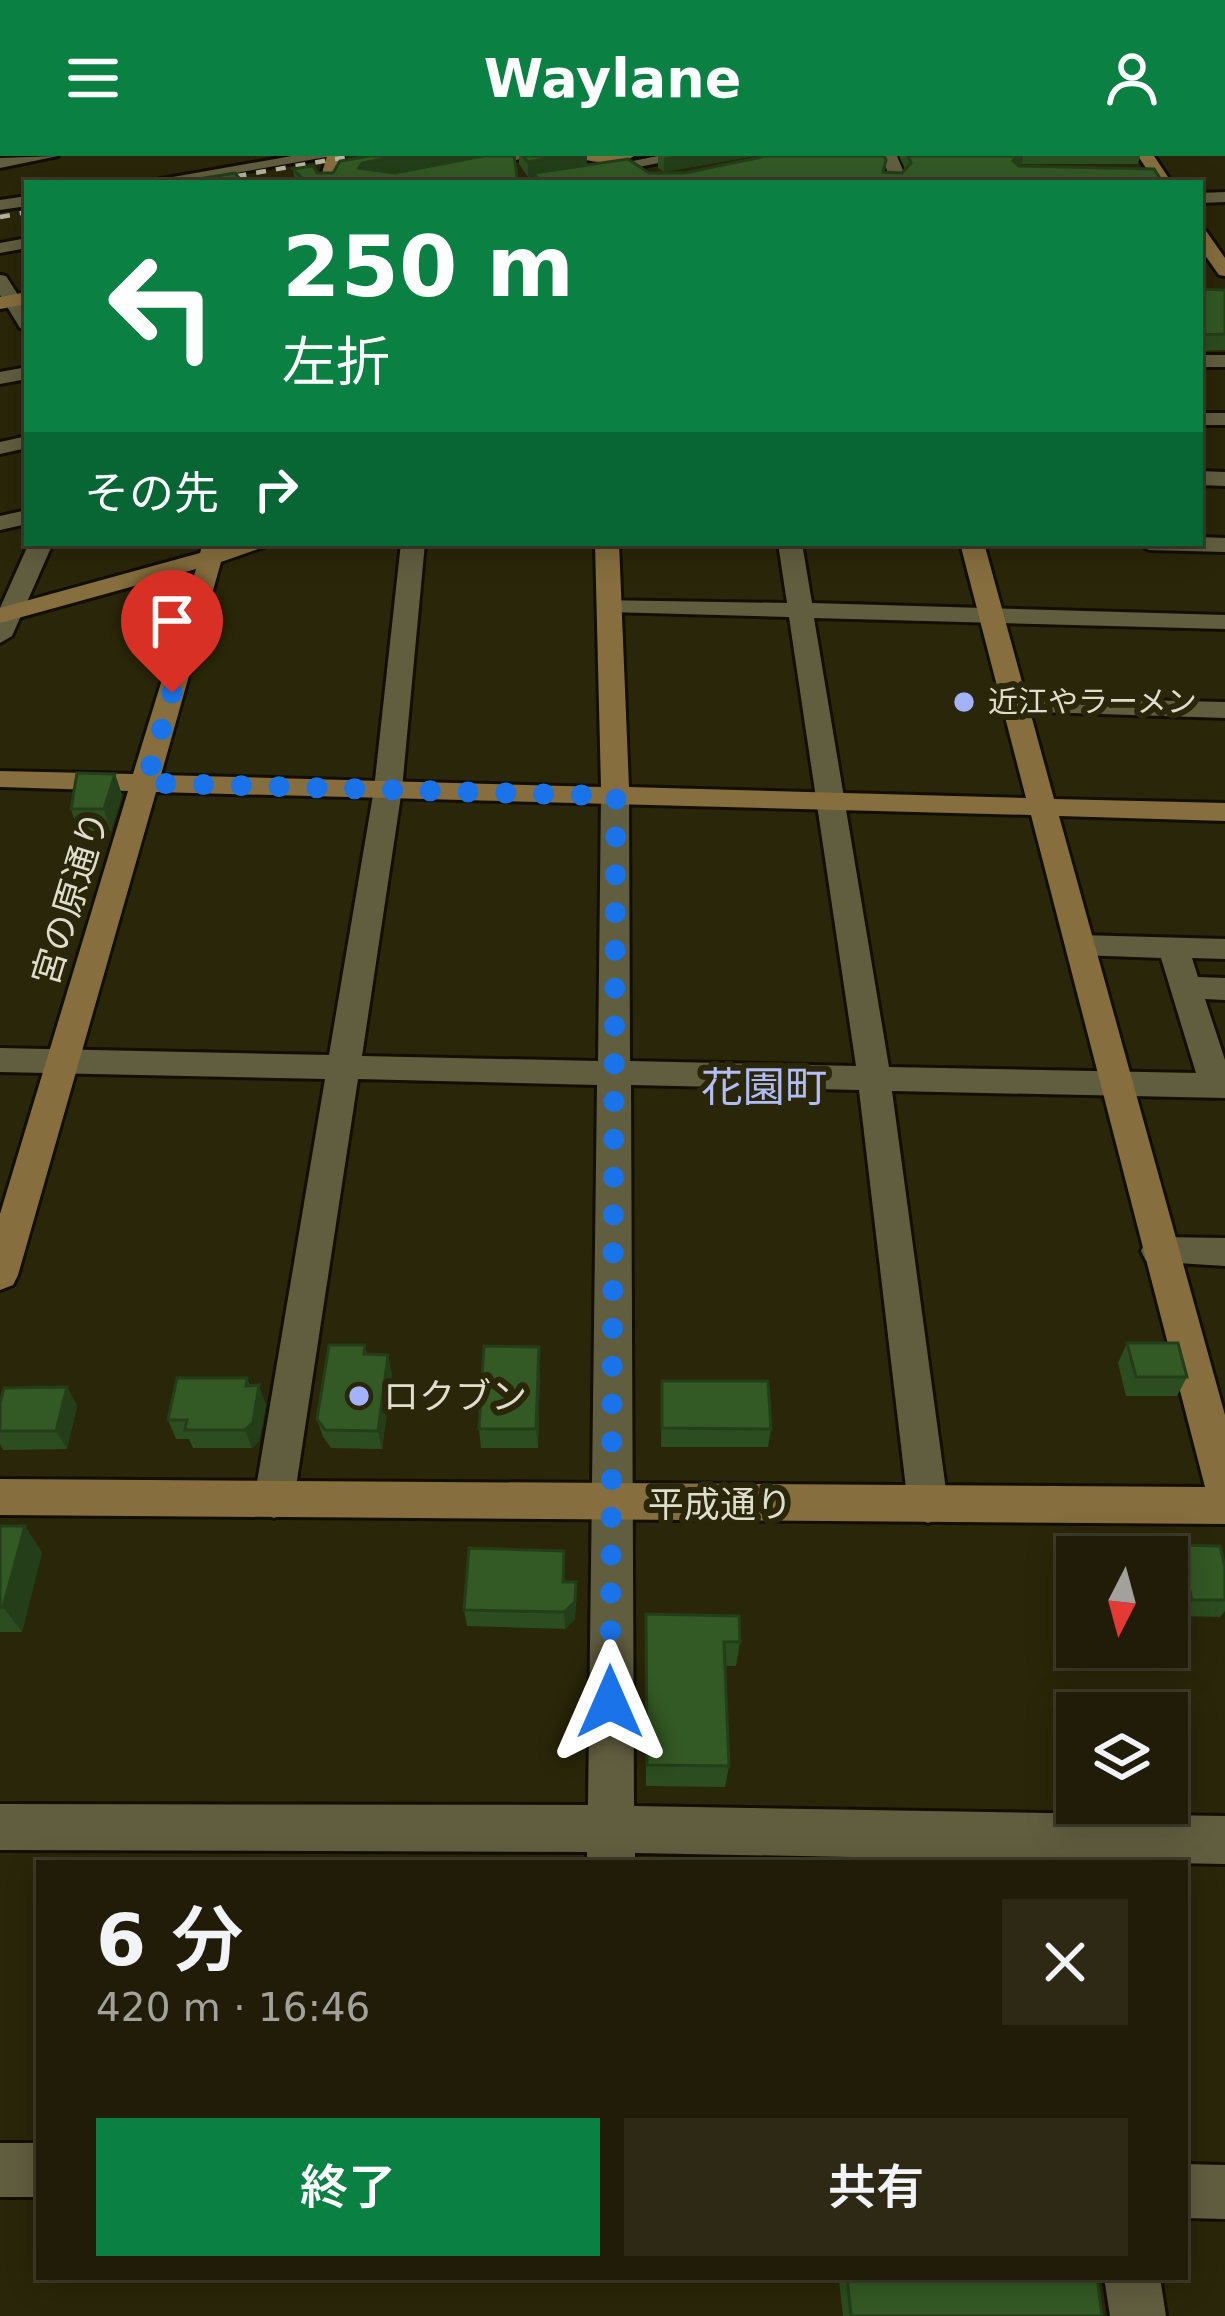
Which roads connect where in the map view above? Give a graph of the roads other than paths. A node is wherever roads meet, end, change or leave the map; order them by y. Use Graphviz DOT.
graph roads {
  1 [pos="50,156"];
  2 [pos="528,156"];
  3 [pos="584,156"];
  4 [pos="686,156"];
  5 [pos="1146,156"];
  6 [pos="628,159"];
  7 [pos="0,164"];
  8 [pos="333,165"];
  9 [pos="1136,174"];
  10 [pos="1161,179"];
  11 [pos="178,180"];
  12 [pos="259,180"];
  13 [pos="388,180"];
  14 [pos="542,180"];
  15 [pos="658,180"];
  16 [pos="1203,242"];
  17 [pos="1217,274"];
  18 [pos="0,280"];
  19 [pos="13,301"];
  20 [pos="22,331"];
  21 [pos="40,546"];
  22 [pos="413,546"];
  23 [pos="607,546"];
  24 [pos="790,546"];
  25 [pos="973,546"];
  26 [pos="213,550"];
  27 [pos="609,604"];
  28 [pos="801,611"];
  29 [pos="991,617"];
  30 [pos="3,622"];
  31 [pos="1225,622"];
  32 [pos="1016,705"];
  33 [pos="1225,710"];
  34 [pos="0,779"];
  35 [pos="146,783"];
  36 [pos="388,789"];
  37 [pos="616,796"];
  38 [pos="833,801"];
  39 [pos="1045,807"];
  40 [pos="1225,812"];
  41 [pos="1081,945"];
  42 [pos="1174,948"];
  43 [pos="1225,949"];
  44 [pos="1187,988"];
  45 [pos="1225,988"];
  46 [pos="0,1060"];
  47 [pos="63,1060"];
  48 [pos="341,1069"];
  49 [pos="613,1073"];
  50 [pos="874,1079"];
  51 [pos="1116,1083"];
  52 [pos="1221,1086"];
  53 [pos="1159,1251"];
  54 [pos="1225,1252"];
  55 [pos="0,1275"];
  56 [pos="1225,1488"];
  57 [pos="0,1497"];
  58 [pos="274,1500"];
  59 [pos="610,1503"];
  60 [pos="928,1505"];
  61 [pos="1225,1506"];
  62 [pos="0,1827"];
  63 [pos="1225,1840"];
  64 [pos="611,1846"];
  65 [pos="0,2170"];
  66 [pos="36,2170"];
  67 [pos="1188,2191"];
  68 [pos="1225,2192"];
  69 [pos="1132,2280"];
  70 [pos="1138,2316"];
  1 -- 7 [label="street"];
  2 -- 13 [label="street"];
  3 -- 6 [label="street"];
  4 -- 6 [label="street"];
  5 -- 10 [label="street"];
  6 -- 14 [label="street"];
  6 -- 15 [label="street"];
  8 -- 11 [label="street"];
  8 -- 12 [label="street"];
  9 -- 10 [label="street"];
  16 -- 17 [label="street"];
  18 -- 19 [label="street"];
  19 -- 20 [label="street"];
  21 -- 30 [label="street"];
  22 -- 36 [label="street"];
  23 -- 27 [label="street"];
  24 -- 28 [label="street"];
  25 -- 29 [label="street"];
  26 -- 30 [label="street"];
  26 -- 35 [label="street, 宮の原通り"];
  27 -- 28 [label="street"];
  27 -- 37 [label="street"];
  28 -- 29 [label="street"];
  28 -- 38 [label="street"];
  29 -- 31 [label="street"];
  29 -- 32 [label="street"];
  32 -- 33 [label="street"];
  32 -- 39 [label="street"];
  34 -- 35 [label="street"];
  35 -- 36 [label="street"];
  35 -- 47 [label="street, 宮の原通り"];
  36 -- 37 [label="street"];
  36 -- 48 [label="street"];
  37 -- 38 [label="street"];
  37 -- 49 [label="street"];
  38 -- 39 [label="street"];
  38 -- 50 [label="street"];
  39 -- 40 [label="street"];
  39 -- 41 [label="street"];
  41 -- 42 [label="street"];
  41 -- 51 [label="street"];
  42 -- 43 [label="street"];
  42 -- 44 [label="street"];
  44 -- 45 [label="street"];
  44 -- 52 [label="street"];
  46 -- 47 [label="street"];
  47 -- 48 [label="street"];
  47 -- 55 [label="street, 宮の原通り"];
  48 -- 49 [label="street"];
  48 -- 58 [label="street"];
  49 -- 50 [label="street"];
  49 -- 59 [label="street"];
  50 -- 51 [label="street"];
  50 -- 60 [label="street"];
  51 -- 52 [label="street"];
  51 -- 53 [label="street"];
  53 -- 54 [label="street"];
  53 -- 56 [label="street"];
  57 -- 58 [label="street, 平成通り"];
  58 -- 59 [label="street, 平成通り"];
  59 -- 60 [label="street, 平成通り"];
  59 -- 64 [label="street"];
  60 -- 61 [label="street, 平成通り"];
  62 -- 64 [label="street"];
  63 -- 64 [label="street"];
  65 -- 66 [label="street"];
  67 -- 68 [label="street"];
  69 -- 70 [label="street"];
}
